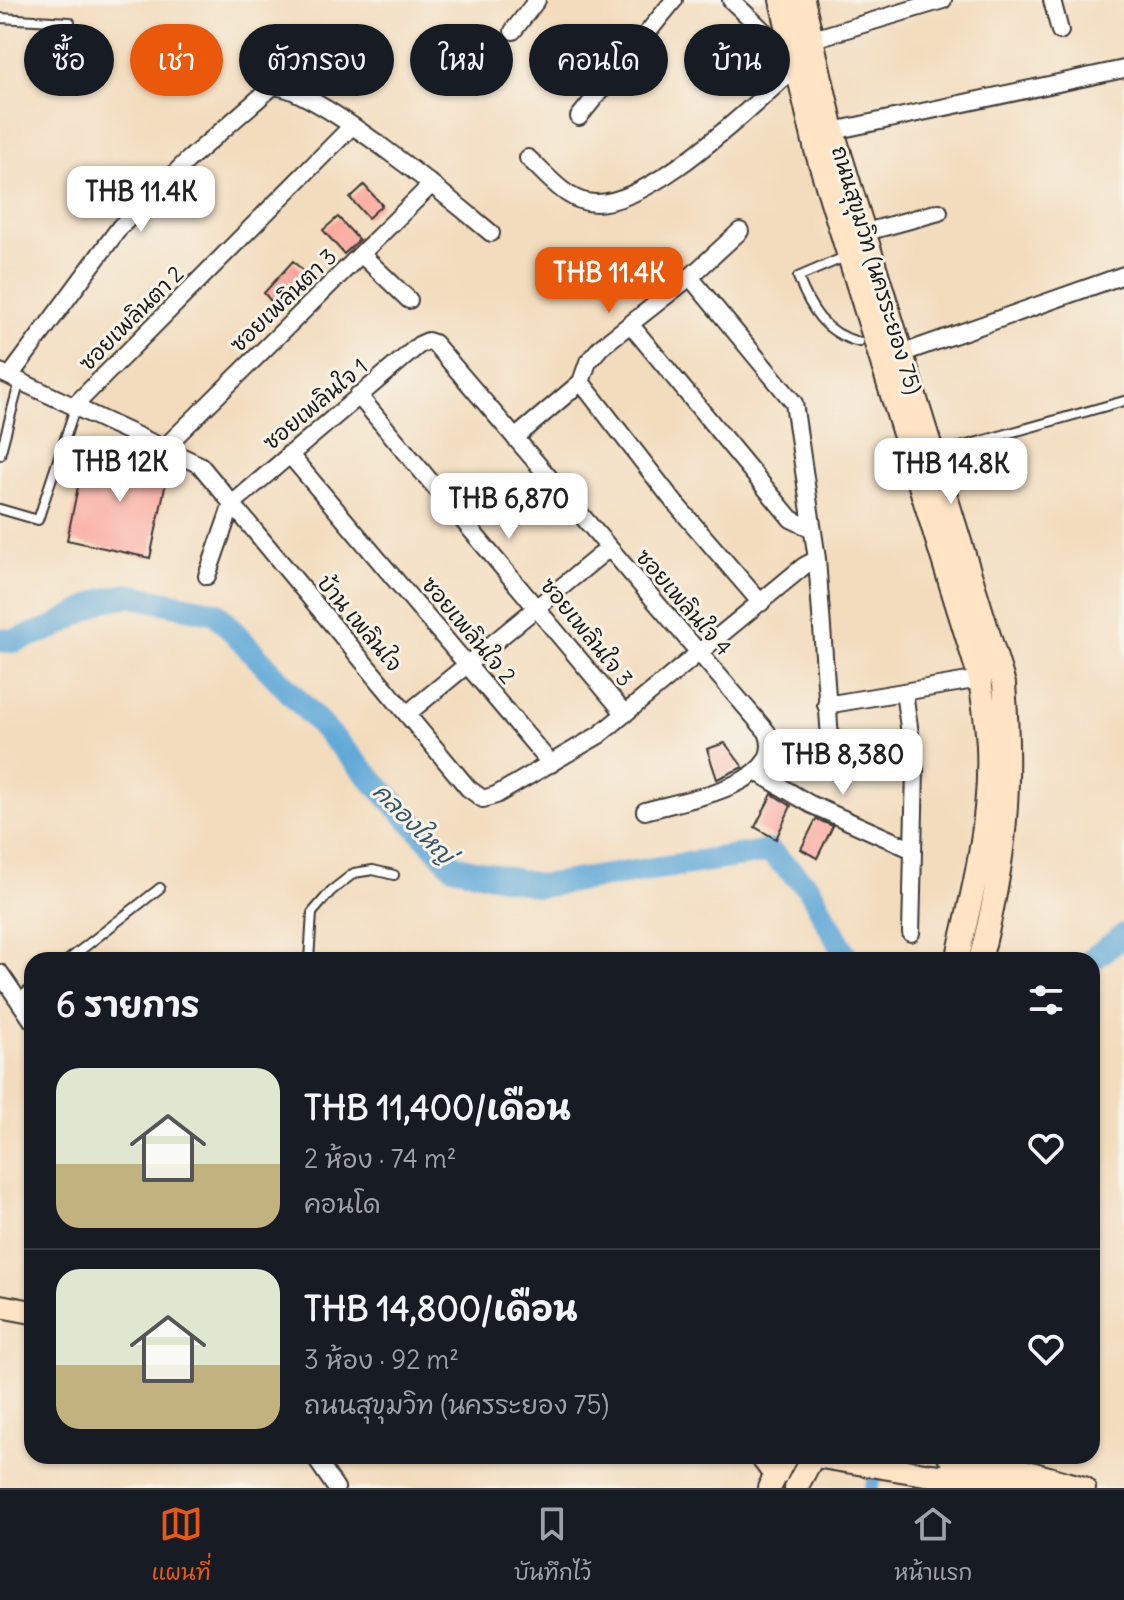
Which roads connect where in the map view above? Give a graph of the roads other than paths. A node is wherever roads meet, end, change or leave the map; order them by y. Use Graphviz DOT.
graph roads {
  1 [pos="537,0"];
  2 [pos="674,0"];
  3 [pos="731,0"];
  4 [pos="781,0"];
  5 [pos="803,0"];
  6 [pos="943,0"];
  7 [pos="1052,0"];
  8 [pos="925,3"];
  9 [pos="0,18"];
  10 [pos="70,22"];
  11 [pos="513,31"];
  12 [pos="1060,31"];
  13 [pos="810,40"];
  14 [pos="793,63"];
  15 [pos="1124,69"];
  16 [pos="579,117"];
  17 [pos="352,126"];
  18 [pos="833,131"];
  19 [pos="528,158"];
  20 [pos="432,184"];
  21 [pos="939,212"];
  22 [pos="740,231"];
  23 [pos="866,232"];
  24 [pos="491,233"];
  25 [pos="361,254"];
  26 [pos="848,255"];
  27 [pos="1124,275"];
  28 [pos="690,277"];
  29 [pos="409,300"];
  30 [pos="630,324"];
  31 [pos="428,341"];
  32 [pos="859,342"];
  33 [pos="903,353"];
  34 [pos="10,376"];
  35 [pos="581,382"];
  36 [pos="358,395"];
  37 [pos="1124,401"];
  38 [pos="76,404"];
  39 [pos="515,438"];
  40 [pos="906,442"];
  41 [pos="931,445"];
  42 [pos="164,448"];
  43 [pos="289,454"];
  44 [pos="0,455"];
  45 [pos="232,504"];
  46 [pos="0,509"];
  47 [pos="812,529"];
  48 [pos="609,548"];
  49 [pos="817,559"];
  50 [pos="207,576"];
  51 [pos="761,603"];
  52 [pos="538,606"];
  53 [pos="699,653"];
  54 [pos="469,663"];
  55 [pos="980,679"];
  56 [pos="904,692"];
  57 [pos="826,705"];
  58 [pos="407,714"];
  59 [pos="625,714"];
  60 [pos="831,752"];
  61 [pos="551,764"];
  62 [pos="758,773"];
  63 [pos="645,811"];
  64 [pos="913,850"];
  65 [pos="394,875"];
  66 [pos="160,888"];
  67 [pos="911,933"];
  68 [pos="78,952"];
  69 [pos="310,952"];
  70 [pos="959,952"];
  71 [pos="982,952"];
  72 [pos="0,973"];
  73 [pos="24,995"];
  74 [pos="18,1000"];
  75 [pos="24,1009"];
  76 [pos="0,1306"];
  77 [pos="24,1310"];
  78 [pos="320,1464"];
  79 [pos="810,1464"];
  80 [pos="864,1464"];
  81 [pos="999,1464"];
  82 [pos="336,1488"];
  83 [pos="796,1488"];
  84 [pos="1048,1488"];
  85 [pos="1084,1488"];
  1 -- 11 [label="street"];
  2 -- 16 [label="street"];
  3 -- 14 [label="street"];
  4 -- 14 [label="street, ถนนสุขุมวิท (นครระยอง 75)"];
  5 -- 13 [label="street, ถนนสุขุมวิท (นครระยอง 75)"];
  6 -- 8 [label="street"];
  7 -- 12 [label="street"];
  8 -- 13 [label="street"];
  9 -- 10 [label="lane"];
  13 -- 18 [label="street, ถนนสุขุมวิท (นครระยอง 75)"];
  14 -- 19 [label="street"];
  14 -- 26 [label="street, ถนนสุขุมวิท (นครระยอง 75)"];
  15 -- 18 [label="street"];
  17 -- 20 [label="street"];
  17 -- 34 [label="street"];
  17 -- 38 [label="street, ซอยเพลินตา 2"];
  18 -- 23 [label="street, ถนนสุขุมวิท (นครระยอง 75)"];
  20 -- 24 [label="street"];
  20 -- 25 [label="street, ซอยเพลินตา 3"];
  21 -- 23 [label="street"];
  22 -- 28 [label="street"];
  23 -- 33 [label="street, ถนนสุขุมวิท (นครระยอง 75)"];
  25 -- 29 [label="street"];
  25 -- 42 [label="street, ซอยเพลินตา 3"];
  26 -- 32 [label="lane"];
  26 -- 40 [label="street, ถนนสุขุมวิท (นครระยอง 75)"];
  27 -- 33 [label="street"];
  28 -- 30 [label="street"];
  28 -- 47 [label="street"];
  30 -- 35 [label="street"];
  30 -- 47 [label="street"];
  31 -- 36 [label="street, ซอยเพลินใจ 1"];
  31 -- 39 [label="street, ซอยเพลินใจ 4"];
  33 -- 41 [label="street, ถนนสุขุมวิท (นครระยอง 75)"];
  34 -- 38 [label="street"];
  34 -- 44 [label="lane"];
  35 -- 39 [label="street"];
  35 -- 51 [label="street"];
  36 -- 43 [label="street, ซอยเพลินใจ 1"];
  36 -- 52 [label="street, ซอยเพลินใจ 3"];
  37 -- 41 [label="lane"];
  38 -- 42 [label="street"];
  38 -- 46 [label="lane"];
  39 -- 48 [label="street, ซอยเพลินใจ 4"];
  40 -- 41 [label="street"];
  40 -- 55 [label="street, ถนนสุขุมวิท (นครระยอง 75)"];
  41 -- 71 [label="street, ถนนสุขุมวิท (นครระยอง 75)"];
  42 -- 45 [label="street, บ้าน เพลินใจ"];
  43 -- 45 [label="street, ซอยเพลินใจ 1"];
  43 -- 54 [label="street, ซอยเพลินใจ 2"];
  45 -- 50 [label="street"];
  45 -- 58 [label="street, บ้าน เพลินใจ"];
  47 -- 49 [label="street"];
  48 -- 52 [label="street"];
  48 -- 53 [label="street, ซอยเพลินใจ 4"];
  49 -- 51 [label="street"];
  49 -- 57 [label="street"];
  51 -- 53 [label="street"];
  52 -- 54 [label="street"];
  52 -- 59 [label="street, ซอยเพลินใจ 3"];
  53 -- 59 [label="street"];
  53 -- 62 [label="street, ซอยเพลินใจ 4"];
  54 -- 58 [label="street"];
  54 -- 61 [label="street, ซอยเพลินใจ 2"];
  55 -- 56 [label="street"];
  55 -- 70 [label="street, ถนนสุขุมวิท (นครระยอง 75)"];
  56 -- 57 [label="street"];
  56 -- 64 [label="street"];
  57 -- 60 [label="street"];
  58 -- 61 [label="street, บ้าน เพลินใจ"];
  59 -- 61 [label="street"];
  62 -- 63 [label="street"];
  62 -- 64 [label="street"];
  64 -- 67 [label="street"];
  65 -- 69 [label="lane"];
  66 -- 68 [label="lane"];
  72 -- 74 [label="street"];
  73 -- 74 [label="lane"];
  74 -- 75 [label="street"];
  76 -- 77 [label="street"];
  78 -- 82 [label="street"];
  79 -- 83 [label="street"];
  80 -- 84 [label="street"];
  81 -- 85 [label="street"];
}
